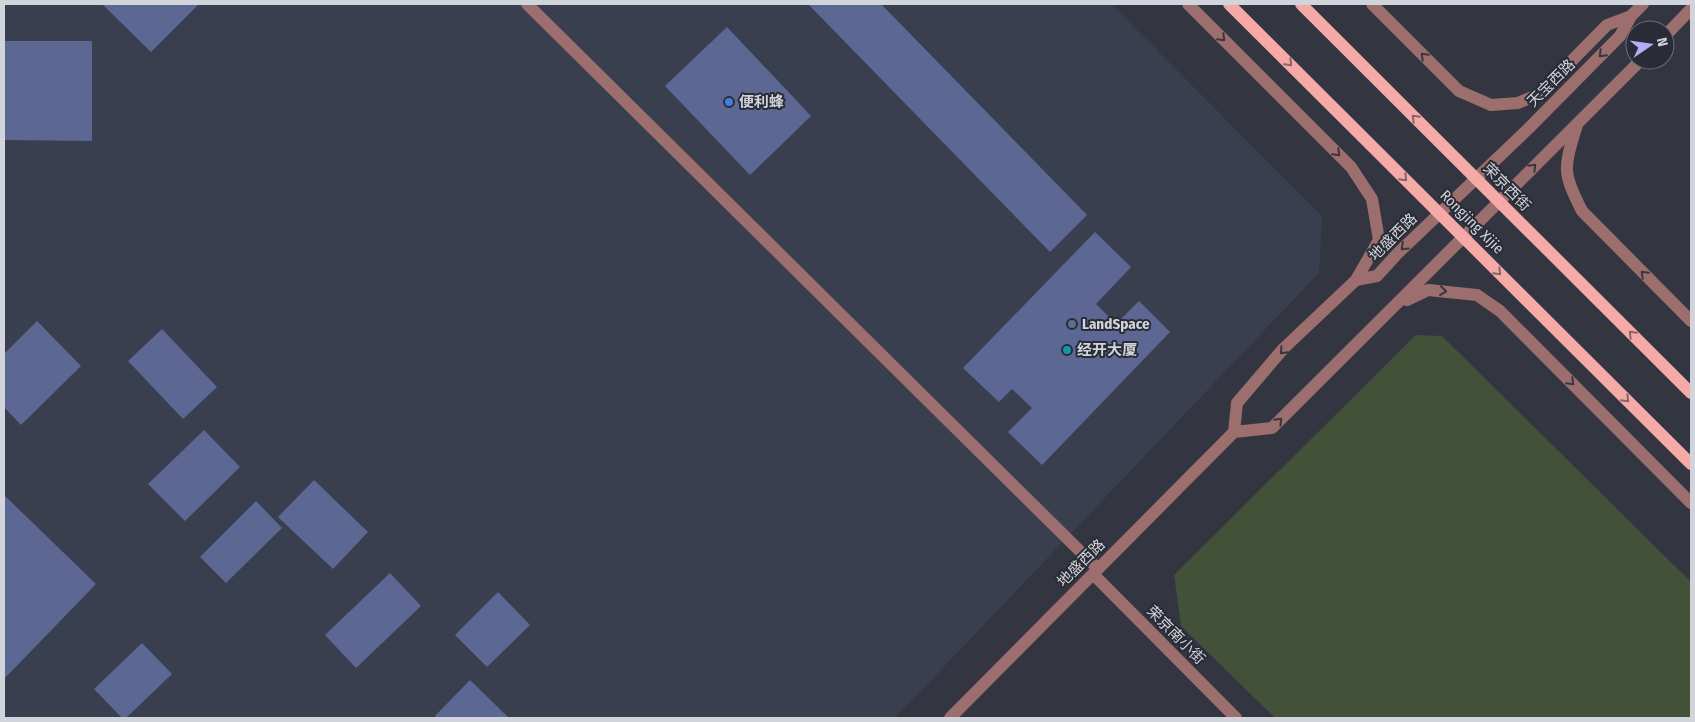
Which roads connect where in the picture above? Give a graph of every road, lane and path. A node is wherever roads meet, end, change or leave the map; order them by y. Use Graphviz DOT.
graph roads {
  1 [pos="527,4"];
  2 [pos="1188,4"];
  3 [pos="1229,4"];
  4 [pos="1301,4"];
  5 [pos="1372,4"];
  6 [pos="1643,4"];
  7 [pos="1691,9"];
  8 [pos="1631,16"];
  9 [pos="1675,26"];
  10 [pos="1631,70"];
  11 [pos="1578,122"];
  12 [pos="1476,179"];
  13 [pos="1499,202"];
  14 [pos="1439,214"];
  15 [pos="1464,237"];
  16 [pos="1356,280"];
  17 [pos="1398,304"];
  18 [pos="1691,321"];
  19 [pos="1691,393"];
  20 [pos="1234,432"];
  21 [pos="1691,464"];
  22 [pos="1691,503"];
  23 [pos="1096,571"];
  24 [pos="950,718"];
  25 [pos="1236,718"];
  1 -- 23 [label="street, 荣京南小街"];
  2 -- 16 [label="street, one-way"];
  3 -- 14 [label="main road, Rongjing Xijie, one-way"];
  12 -- 4 [label="main road, 荣京西街, one-way"];
  8 -- 5 [label="street, one-way"];
  6 -- 8 [label="street, 天宝西路"];
  7 -- 9 [label="street"];
  8 -- 12 [label="street, 天宝西路, one-way"];
  10 -- 11 [label="street"];
  13 -- 11 [label="street, one-way"];
  18 -- 11 [label="street, one-way"];
  12 -- 13 [label="main road, 荣京西街"];
  12 -- 14 [label="street, 天宝西路"];
  13 -- 15 [label="street"];
  19 -- 13 [label="main road, 荣京西街, one-way"];
  14 -- 15 [label="main road, Rongjing Xijie"];
  14 -- 16 [label="street, 地盛西路, one-way"];
  15 -- 17 [label="street"];
  15 -- 21 [label="main road, Rongjing Xijie, one-way"];
  16 -- 20 [label="street, 地盛西路, one-way"];
  20 -- 17 [label="street, one-way"];
  17 -- 22 [label="street, one-way"];
  20 -- 23 [label="street, 地盛西路"];
  23 -- 24 [label="street, 地盛西路"];
  23 -- 25 [label="street, 荣京南小街"];
}
